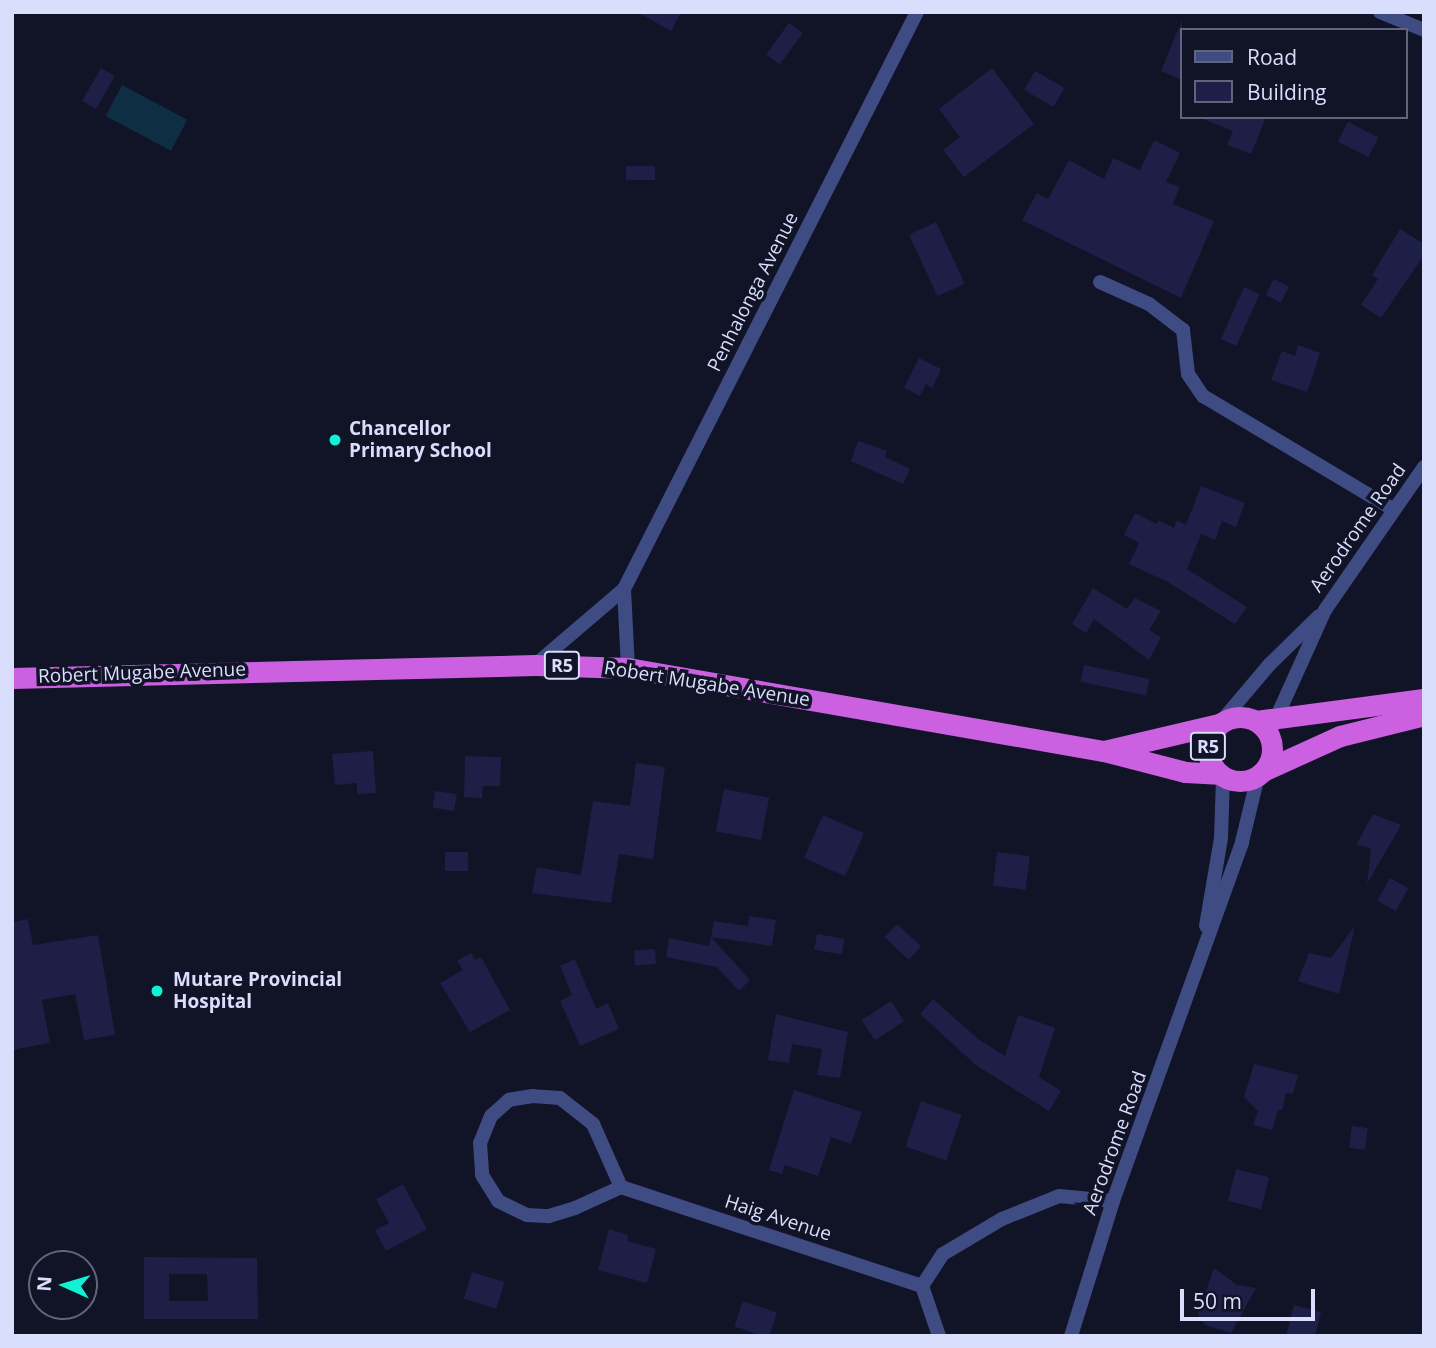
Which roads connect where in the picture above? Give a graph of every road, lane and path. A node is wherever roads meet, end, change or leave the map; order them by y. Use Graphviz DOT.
graph roads {
  1 [pos="917,12"];
  2 [pos="1380,12"];
  3 [pos="1424,30"];
  4 [pos="1100,282"];
  5 [pos="1424,467"];
  6 [pos="1394,510"];
  7 [pos="624,589"];
  8 [pos="1325,610"];
  9 [pos="535,664"];
  10 [pos="628,668"];
  11 [pos="12,678"];
  12 [pos="1424,699"];
  13 [pos="1424,715"];
  14 [pos="1220,724"];
  15 [pos="1267,725"];
  16 [pos="1104,751"];
  17 [pos="1262,773"];
  18 [pos="1221,776"];
  19 [pos="1200,966"];
  20 [pos="621,1187"];
  21 [pos="1113,1201"];
  22 [pos="922,1286"];
  23 [pos="939,1336"];
  24 [pos="1071,1336"];
  1 -- 7 [label="street, Penhalonga Avenue"];
  2 -- 3 [label="street"];
  4 -- 6 [label="street"];
  5 -- 6 [label="street, Aerodrome Road"];
  6 -- 8 [label="street, Aerodrome Road"];
  7 -- 9 [label="street, Penhalonga Avenue"];
  7 -- 10 [label="street, Penhalonga Avenue"];
  8 -- 14 [label="street, Aerodrome Road"];
  8 -- 15 [label="street, Aerodrome Road"];
  9 -- 10 [label="highway, Robert Mugabe Avenue / R5"];
  9 -- 11 [label="highway, Robert Mugabe Avenue / R5"];
  10 -- 16 [label="highway, Robert Mugabe Avenue / R5"];
  12 -- 15 [label="highway, R5"];
  13 -- 17 [label="highway, R5"];
  14 -- 15 [label="highway, R5"];
  14 -- 16 [label="highway, Robert Mugabe Avenue / R5"];
  14 -- 18 [label="highway, R5"];
  15 -- 17 [label="highway"];
  16 -- 18 [label="highway, Robert Mugabe Avenue / R5"];
  17 -- 18 [label="highway, R5"];
  17 -- 19 [label="street, Aerodrome Road"];
  18 -- 19 [label="street, Aerodrome Road"];
  19 -- 21 [label="street, Aerodrome Road"];
  20 -- 20 [label="street"];
  20 -- 22 [label="street, Haig Avenue"];
  21 -- 22 [label="street"];
  21 -- 24 [label="street, Aerodrome Road"];
  22 -- 23 [label="street"];
}
